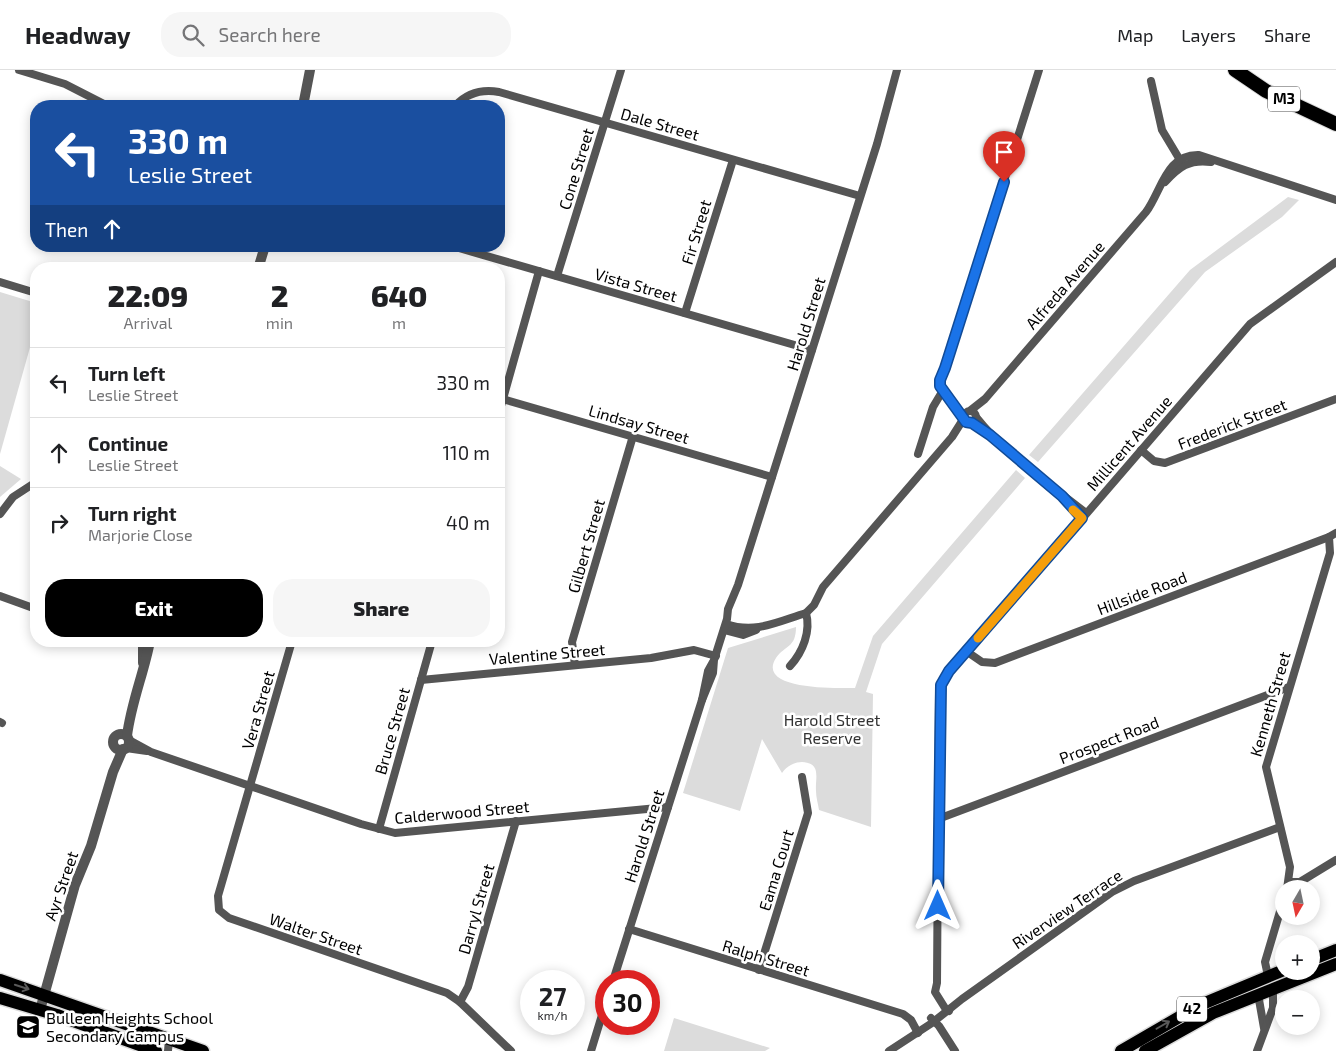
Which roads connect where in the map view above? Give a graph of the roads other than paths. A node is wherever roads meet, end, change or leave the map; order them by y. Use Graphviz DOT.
graph roads {
  1 [pos="19,70"];
  2 [pos="621,70"];
  3 [pos="897,70"];
  4 [pos="1039,70"];
  5 [pos="1235,70"];
  6 [pos="310,71"];
  7 [pos="1151,81"];
  8 [pos="97,100"];
  9 [pos="304,100"];
  10 [pos="463,100"];
  11 [pos="605,123"];
  12 [pos="1336,124"];
  13 [pos="732,160"];
  14 [pos="1181,162"];
  15 [pos="860,196"];
  16 [pos="1336,200"];
  17 [pos="473,252"];
  18 [pos="1336,262"];
  19 [pos="539,271"];
  20 [pos="557,276"];
  21 [pos="0,282"];
  22 [pos="30,291"];
  23 [pos="685,313"];
  24 [pos="812,350"];
  25 [pos="505,385"];
  26 [pos="942,391"];
  27 [pos="505,399"];
  28 [pos="1336,399"];
  29 [pos="970,417"];
  30 [pos="633,436"];
  31 [pos="1141,450"];
  32 [pos="918,454"];
  33 [pos="772,477"];
  34 [pos="30,486"];
  35 [pos="0,514"];
  36 [pos="1084,516"];
  37 [pos="1332,535"];
  38 [pos="0,596"];
  39 [pos="0,600"];
  40 [pos="10,601"];
  41 [pos="30,607"];
  42 [pos="806,613"];
  43 [pos="726,624"];
  44 [pos="147,647"];
  45 [pos="290,647"];
  46 [pos="430,647"];
  47 [pos="966,652"];
  48 [pos="716,655"];
  49 [pos="574,665"];
  50 [pos="790,666"];
  51 [pos="421,680"];
  52 [pos="1289,688"];
  53 [pos="123,742"];
  54 [pos="802,776"];
  55 [pos="250,786"];
  56 [pos="668,807"];
  57 [pos="938,819"];
  58 [pos="516,822"];
  59 [pos="1280,827"];
  60 [pos="378,829"];
  61 [pos="1336,860"];
  62 [pos="1289,880"];
  63 [pos="1303,880"];
  64 [pos="1276,925"];
  65 [pos="629,929"];
  66 [pos="1336,950"];
  67 [pos="1320,956"];
  68 [pos="1336,964"];
  69 [pos="616,970"];
  70 [pos="760,970"];
  71 [pos="1275,973"];
  72 [pos="1268,976"];
  73 [pos="0,980"];
  74 [pos="1273,988"];
  75 [pos="44,994"];
  76 [pos="1258,994"];
  77 [pos="0,998"];
  78 [pos="460,1002"];
  79 [pos="947,1008"];
  80 [pos="40,1010"];
  81 [pos="933,1021"];
  82 [pos="1264,1028"];
  83 [pos="916,1030"];
  84 [pos="596,1035"];
  85 [pos="169,1045"];
  86 [pos="155,1051"];
  87 [pos="203,1051"];
  88 [pos="512,1051"];
  89 [pos="591,1051"];
  90 [pos="889,1051"];
  91 [pos="955,1051"];
  92 [pos="1121,1051"];
  93 [pos="1145,1051"];
  94 [pos="1257,1051"];
  1 -- 8 [label="street"];
  2 -- 11 [label="street, Cone Street"];
  3 -- 15 [label="street, Harold Street"];
  4 -- 26 [label="street"];
  5 -- 12 [label="highway, M3"];
  6 -- 9 [label="street"];
  7 -- 14 [label="street"];
  10 -- 11 [label="street, Dale Street"];
  11 -- 13 [label="street, Dale Street"];
  11 -- 20 [label="street, Cone Street"];
  13 -- 15 [label="street, Dale Street"];
  13 -- 23 [label="street, Fir Street"];
  14 -- 16 [label="street"];
  14 -- 29 [label="street, Alfreda Avenue"];
  15 -- 24 [label="street, Harold Street"];
  17 -- 19 [label="street, Vista Street"];
  18 -- 31 [label="street, Millicent Avenue"];
  19 -- 20 [label="street, Vista Street"];
  19 -- 25 [label="street"];
  20 -- 23 [label="street, Vista Street"];
  21 -- 22 [label="street"];
  23 -- 24 [label="street, Vista Street"];
  24 -- 33 [label="street, Harold Street"];
  26 -- 29 [label="street"];
  26 -- 32 [label="street"];
  27 -- 30 [label="street, Lindsay Street"];
  28 -- 31 [label="street, Frederick Street"];
  29 -- 36 [label="street"];
  29 -- 42 [label="street, Alfreda Avenue"];
  30 -- 33 [label="street, Lindsay Street"];
  30 -- 49 [label="street, Gilbert Street"];
  31 -- 36 [label="street, Millicent Avenue"];
  33 -- 43 [label="street, Harold Street"];
  34 -- 35 [label="street"];
  36 -- 47 [label="street, Millicent Avenue"];
  37 -- 47 [label="street, Hillside Road"];
  37 -- 52 [label="street, Kenneth Street"];
  38 -- 40 [label="street"];
  39 -- 40 [label="street"];
  40 -- 41 [label="street"];
  42 -- 43 [label="street"];
  42 -- 50 [label="street"];
  43 -- 48 [label="street, Harold Street"];
  44 -- 53 [label="street, Ayr Street"];
  45 -- 55 [label="street, Vera Street"];
  46 -- 51 [label="street, Bruce Street"];
  47 -- 57 [label="street, Millicent Avenue"];
  48 -- 49 [label="street, Valentine Street"];
  48 -- 56 [label="street, Harold Street"];
  49 -- 51 [label="street, Valentine Street"];
  51 -- 60 [label="street, Bruce Street"];
  52 -- 57 [label="street, Prospect Road"];
  52 -- 59 [label="street, Kenneth Street"];
  53 -- 55 [label="street, Calderwood Street"];
  53 -- 75 [label="street, Ayr Street"];
  54 -- 70 [label="street, Eama Court"];
  55 -- 60 [label="street, Calderwood Street"];
  55 -- 78 [label="street, Walter Street"];
  56 -- 58 [label="street, Calderwood Street"];
  56 -- 65 [label="street, Harold Street"];
  57 -- 79 [label="street, Millicent Avenue"];
  58 -- 60 [label="street, Calderwood Street"];
  58 -- 78 [label="street, Darryl Street"];
  59 -- 62 [label="street, Kenneth Street"];
  59 -- 79 [label="street, Riverview Terrace"];
  61 -- 63 [label="street"];
  64 -- 72 [label="street"];
  65 -- 69 [label="street, Harold Street"];
  65 -- 70 [label="street, Ralph Street"];
  66 -- 67 [label="main road"];
  68 -- 74 [label="main road, 42"];
  70 -- 83 [label="street, Ralph Street"];
  71 -- 72 [label="main road, 42"];
  72 -- 74 [label="main road"];
  72 -- 76 [label="main road"];
  92 -- 72 [label="main road, 42, one-way"];
  73 -- 75 [label="main road, one-way"];
  74 -- 76 [label="main road, 42"];
  74 -- 82 [label="street"];
  75 -- 80 [label="street, Ayr Street"];
  75 -- 85 [label="main road"];
  76 -- 82 [label="street"];
  76 -- 93 [label="main road, 42"];
  77 -- 80 [label="main road"];
  78 -- 88 [label="street, Walter Street"];
  79 -- 81 [label="street, Riverview Terrace"];
  80 -- 86 [label="main road"];
  81 -- 83 [label="street, Riverview Terrace"];
  81 -- 91 [label="street"];
  82 -- 94 [label="street"];
  83 -- 90 [label="street, Riverview Terrace"];
  84 -- 89 [label="street"];
  85 -- 87 [label="main road"];
}
